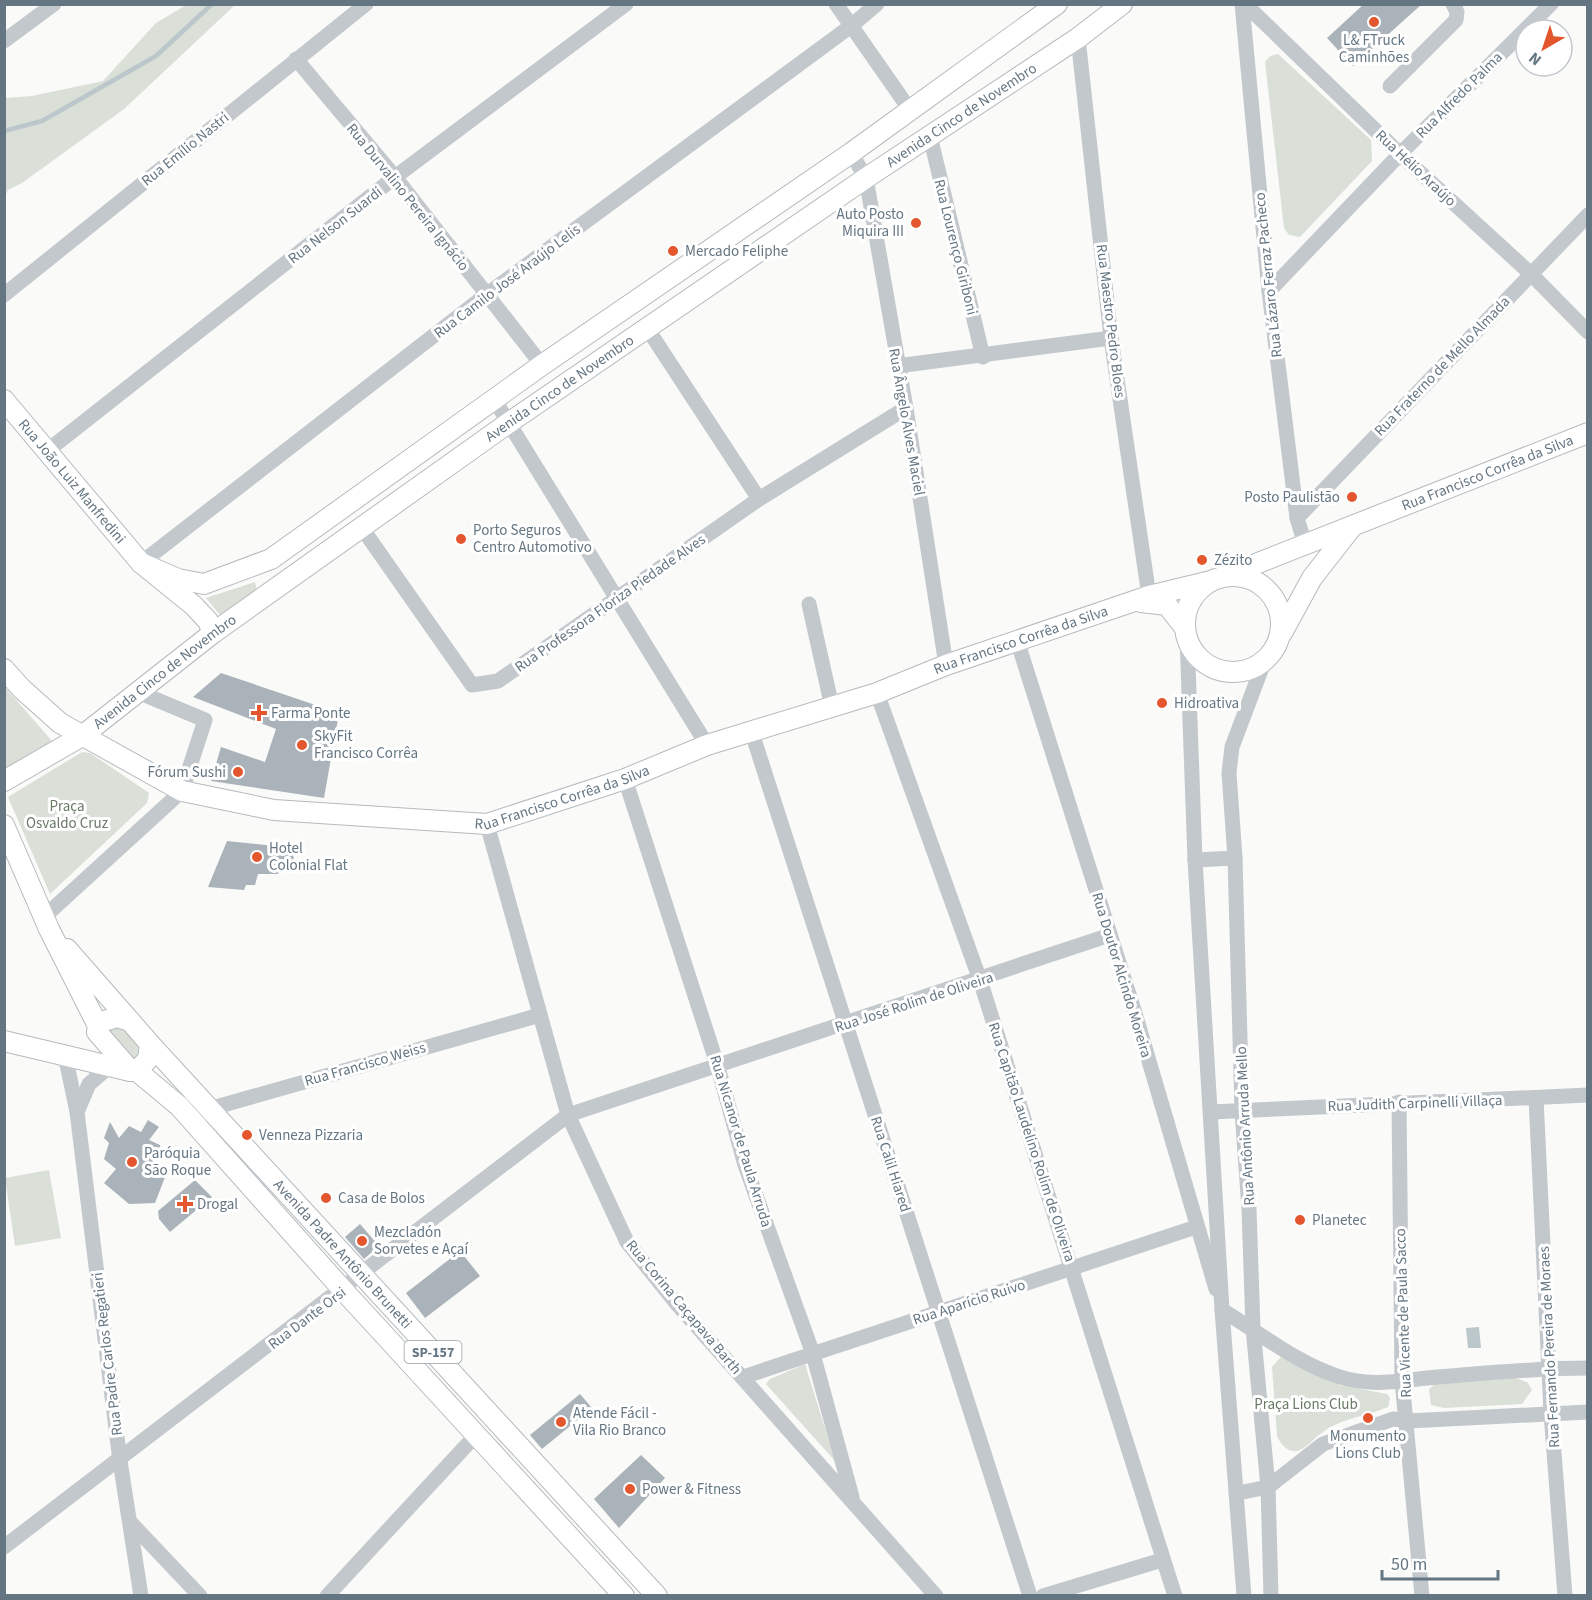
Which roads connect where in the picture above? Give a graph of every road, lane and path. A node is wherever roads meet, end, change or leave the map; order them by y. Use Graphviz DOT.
graph roads {
  1 [pos="54,4"];
  2 [pos="366,4"];
  3 [pos="626,4"];
  4 [pos="836,4"];
  5 [pos="877,4"];
  6 [pos="1057,4"];
  7 [pos="1122,4"];
  8 [pos="1243,4"];
  9 [pos="1453,4"];
  10 [pos="1551,4"];
  11 [pos="851,26"];
  12 [pos="1078,38"];
  13 [pos="4,41"];
  14 [pos="296,59"];
  15 [pos="1390,86"];
  16 [pos="910,110"];
  17 [pos="930,136"];
  18 [pos="851,153"];
  19 [pos="1400,154"];
  20 [pos="395,177"];
  21 [pos="866,178"];
  22 [pos="1587,215"];
  23 [pos="1531,274"];
  24 [pos="1269,291"];
  25 [pos="4,295"];
  26 [pos="486,295"];
  27 [pos="647,328"];
  28 [pos="1587,332"];
  29 [pos="1111,338"];
  30 [pos="983,357"];
  31 [pos="542,365"];
  32 [pos="897,366"];
  33 [pos="494,399"];
  34 [pos="4,400"];
  35 [pos="906,408"];
  36 [pos="507,424"];
  37 [pos="1587,433"];
  38 [pos="47,451"];
  39 [pos="759,499"];
  40 [pos="1297,518"];
  41 [pos="1353,526"];
  42 [pos="362,528"];
  43 [pos="1305,544"];
  44 [pos="141,563"];
  45 [pos="1313,577"];
  46 [pos="1218,579"];
  47 [pos="617,596"];
  48 [pos="1144,600"];
  49 [pos="809,604"];
  50 [pos="1186,632"];
  51 [pos="213,633"];
  52 [pos="1280,635"];
  53 [pos="1017,640"];
  54 [pos="1264,662"];
  55 [pos="946,665"];
  56 [pos="4,669"];
  57 [pos="138,692"];
  58 [pos="877,693"];
  59 [pos="832,707"];
  60 [pos="752,733"];
  61 [pos="82,736"];
  62 [pos="707,745"];
  63 [pos="625,779"];
  64 [pos="4,781"];
  65 [pos="182,791"];
  66 [pos="487,824"];
  67 [pos="4,825"];
  68 [pos="1235,858"];
  69 [pos="1195,860"];
  70 [pos="46,923"];
  71 [pos="1110,935"];
  72 [pos="980,980"];
  73 [pos="540,1015"];
  74 [pos="130,1020"];
  75 [pos="846,1024"];
  76 [pos="98,1029"];
  77 [pos="4,1041"];
  78 [pos="150,1044"];
  79 [pos="65,1055"];
  80 [pos="717,1064"];
  81 [pos="110,1066"];
  82 [pos="134,1071"];
  83 [pos="1587,1095"];
  84 [pos="1536,1098"];
  85 [pos="1399,1102"];
  86 [pos="209,1109"];
  87 [pos="1242,1111"];
  88 [pos="77,1112"];
  89 [pos="1211,1112"];
  90 [pos="568,1115"];
  91 [pos="194,1122"];
  92 [pos="1196,1227"];
  93 [pos="1073,1268"];
  94 [pos="362,1275"];
  95 [pos="343,1290"];
  96 [pos="1222,1310"];
  97 [pos="939,1312"];
  98 [pos="1253,1328"];
  99 [pos="813,1354"];
  100 [pos="1551,1368"];
  101 [pos="1587,1368"];
  102 [pos="743,1377"];
  103 [pos="1402,1380"];
  104 [pos="1587,1412"];
  105 [pos="1551,1413"];
  106 [pos="1408,1421"];
  107 [pos="476,1435"];
  108 [pos="120,1461"];
  109 [pos="1268,1487"];
  110 [pos="1238,1493"];
  111 [pos="854,1502"];
  112 [pos="131,1523"];
  113 [pos="4,1547"];
  114 [pos="1162,1560"];
  115 [pos="141,1596"];
  116 [pos="200,1596"];
  117 [pos="327,1596"];
  118 [pos="624,1596"];
  119 [pos="657,1596"];
  120 [pos="936,1596"];
  121 [pos="1030,1596"];
  122 [pos="1043,1596"];
  123 [pos="1175,1596"];
  124 [pos="1244,1596"];
  125 [pos="1271,1596"];
  126 [pos="1422,1596"];
  127 [pos="1565,1596"];
  1 -- 13 [label="street"];
  2 -- 14 [label="street, Rua Emílio Nastri"];
  3 -- 20 [label="street, Rua Nelson Suardi"];
  4 -- 11 [label="street"];
  5 -- 11 [label="street, Rua Camilo José Araújo Lelis"];
  6 -- 16 [label="main road, Avenida Cinco de Novembro"];
  7 -- 12 [label="main road, Avenida Cinco de Novembro"];
  8 -- 19 [label="street, Rua Hélio Araújo"];
  8 -- 24 [label="street, Rua Lázaro Ferraz Pacheco"];
  9 -- 15 [label="street"];
  10 -- 19 [label="street, Rua Alfredo Palma"];
  11 -- 16 [label="street"];
  11 -- 26 [label="street, Rua Camilo José Araújo Lelis"];
  12 -- 17 [label="main road, Avenida Cinco de Novembro"];
  12 -- 29 [label="street, Rua Maestro Pedro Bloes"];
  14 -- 20 [label="street, Rua Durvalino Pereira Ignácio"];
  14 -- 25 [label="street, Rua Emílio Nastri"];
  16 -- 18 [label="main road, Avenida Cinco de Novembro"];
  17 -- 21 [label="main road, Avenida Cinco de Novembro"];
  17 -- 30 [label="street, Rua Lourenço Giriboni"];
  18 -- 21 [label="street"];
  18 -- 31 [label="main road, Avenida Cinco de Novembro"];
  19 -- 23 [label="street, Rua Hélio Araújo"];
  19 -- 24 [label="street, Rua Alfredo Palma"];
  20 -- 26 [label="street, Rua Durvalino Pereira Ignácio"];
  20 -- 38 [label="street, Rua Nelson Suardi"];
  21 -- 27 [label="main road, Avenida Cinco de Novembro"];
  21 -- 32 [label="street, Rua Ângelo Alves Maciel"];
  22 -- 23 [label="street, Rua Fraterno de Mello Almada"];
  23 -- 28 [label="street, Rua Hélio Araújo"];
  23 -- 40 [label="street, Rua Fraterno de Mello Almada"];
  24 -- 40 [label="street, Rua Lázaro Ferraz Pacheco"];
  26 -- 31 [label="street, Rua Durvalino Pereira Ignácio"];
  26 -- 44 [label="street, Rua Camilo José Araújo Lelis"];
  27 -- 36 [label="main road, Avenida Cinco de Novembro"];
  27 -- 39 [label="street"];
  29 -- 30 [label="street"];
  29 -- 48 [label="street, Rua Maestro Pedro Bloes"];
  30 -- 32 [label="street"];
  31 -- 33 [label="main road, Avenida Cinco de Novembro"];
  32 -- 35 [label="street, Rua Ângelo Alves Maciel"];
  33 -- 36 [label="street"];
  33 -- 44 [label="main road, Avenida Cinco de Novembro"];
  34 -- 38 [label="main road, Rua João Luiz Manfredini"];
  35 -- 39 [label="street, Rua Professora Floriza Piedade Alves"];
  35 -- 55 [label="street, Rua Ângelo Alves Maciel"];
  36 -- 42 [label="main road, Avenida Cinco de Novembro"];
  36 -- 47 [label="street"];
  37 -- 41 [label="main road, Rua Francisco Corrêa da Silva"];
  38 -- 44 [label="main road, Rua João Luiz Manfredini"];
  39 -- 47 [label="street, Rua Professora Floriza Piedade Alves"];
  40 -- 43 [label="street, Rua Lázaro Ferraz Pacheco"];
  41 -- 43 [label="main road, Rua Francisco Corrêa da Silva"];
  41 -- 45 [label="main road"];
  42 -- 47 [label="street, Rua Professora Floriza Piedade Alves"];
  42 -- 51 [label="main road, Avenida Cinco de Novembro"];
  43 -- 45 [label="main road"];
  43 -- 46 [label="main road, Rua Francisco Corrêa da Silva"];
  44 -- 51 [label="main road, Rua João Luiz Manfredini"];
  45 -- 52 [label="main road"];
  46 -- 48 [label="main road, Rua Francisco Corrêa da Silva"];
  46 -- 50 [label="main road"];
  46 -- 52 [label="main road"];
  47 -- 62 [label="street"];
  48 -- 50 [label="main road"];
  48 -- 53 [label="main road, Rua Francisco Corrêa da Silva"];
  49 -- 59 [label="street"];
  50 -- 54 [label="main road"];
  50 -- 69 [label="street"];
  51 -- 57 [label="main road, Avenida Cinco de Novembro"];
  52 -- 54 [label="main road"];
  53 -- 55 [label="main road, Rua Francisco Corrêa da Silva"];
  53 -- 71 [label="street, Rua Doutor Alcindo Moreira"];
  54 -- 68 [label="street, Rua Antônio Arruda Mello"];
  55 -- 58 [label="main road, Rua Francisco Corrêa da Silva"];
  56 -- 61 [label="main road, Rua Francisco Corrêa da Silva"];
  57 -- 61 [label="main road, Avenida Cinco de Novembro"];
  57 -- 65 [label="street"];
  58 -- 59 [label="main road, Rua Francisco Corrêa da Silva"];
  58 -- 72 [label="street, Rua Capitão Laudelino Rolim de Oliveira"];
  59 -- 60 [label="main road, Rua Francisco Corrêa da Silva"];
  60 -- 62 [label="main road, Rua Francisco Corrêa da Silva"];
  60 -- 75 [label="street, Rua Calil Hiared"];
  61 -- 64 [label="main road, Avenida Cinco de Novembro"];
  61 -- 65 [label="main road, Rua Francisco Corrêa da Silva"];
  62 -- 63 [label="main road, Rua Francisco Corrêa da Silva"];
  63 -- 66 [label="main road, Rua Francisco Corrêa da Silva"];
  63 -- 80 [label="street, Rua Nicanor de Paula Arruda"];
  65 -- 66 [label="main road, Rua Francisco Corrêa da Silva"];
  65 -- 70 [label="street"];
  66 -- 73 [label="street, Rua Corina Caçapava Barth"];
  67 -- 70 [label="main road"];
  68 -- 69 [label="street"];
  68 -- 87 [label="street, Rua Antônio Arruda Mello"];
  69 -- 89 [label="street"];
  70 -- 74 [label="main road"];
  70 -- 76 [label="main road"];
  71 -- 72 [label="street, Rua José Rolim de Oliveira"];
  71 -- 92 [label="street, Rua Doutor Alcindo Moreira"];
  72 -- 75 [label="street, Rua José Rolim de Oliveira"];
  72 -- 93 [label="street, Rua Capitão Laudelino Rolim de Oliveira"];
  73 -- 86 [label="street, Rua Francisco Weiss"];
  73 -- 90 [label="street, Rua Corina Caçapava Barth"];
  74 -- 76 [label="main road"];
  74 -- 78 [label="main road, SP-157"];
  75 -- 80 [label="street, Rua José Rolim de Oliveira"];
  75 -- 97 [label="street, Rua Calil Hiared"];
  76 -- 79 [label="main road"];
  76 -- 82 [label="main road, SP-157"];
  77 -- 79 [label="main road"];
  78 -- 82 [label="main road"];
  78 -- 86 [label="main road, Avenida Padre Antônio Brunetti / SP-157"];
  79 -- 81 [label="main road"];
  79 -- 88 [label="street, Rua Padre Carlos Regatieri"];
  80 -- 90 [label="street, Rua Dante Orsi"];
  80 -- 99 [label="street, Rua Nicanor de Paula Arruda"];
  81 -- 82 [label="main road"];
  81 -- 88 [label="street"];
  82 -- 91 [label="main road, Avenida Padre Antônio Brunetti / SP-157"];
  83 -- 84 [label="street, Rua Judith Carpinelli Villaça"];
  84 -- 85 [label="street, Rua Judith Carpinelli Villaça"];
  84 -- 100 [label="street, Rua Fernando Pereira de Moraes"];
  85 -- 87 [label="street, Rua Judith Carpinelli Villaça"];
  85 -- 103 [label="street, Rua Vicente de Paula Sacco"];
  86 -- 91 [label="street, Rua Francisco Weiss"];
  86 -- 94 [label="main road, Avenida Padre Antônio Brunetti / SP-157"];
  87 -- 89 [label="street, Rua Judith Carpinelli Villaça"];
  87 -- 98 [label="street, Rua Antônio Arruda Mello"];
  88 -- 108 [label="street, Rua Padre Carlos Regatieri"];
  89 -- 96 [label="street"];
  90 -- 94 [label="street, Rua Dante Orsi"];
  90 -- 102 [label="street, Rua Corina Caçapava Barth"];
  91 -- 95 [label="main road, Avenida Padre Antônio Brunetti / SP-157"];
  92 -- 93 [label="street, Rua Aparício Ruivo"];
  92 -- 96 [label="street, Rua Doutor Alcindo Moreira"];
  93 -- 97 [label="street, Rua Aparício Ruivo"];
  93 -- 114 [label="street, Rua Capitão Laudelino Rolim de Oliveira"];
  94 -- 95 [label="street, Rua Dante Orsi"];
  94 -- 119 [label="main road, Avenida Padre Antônio Brunetti / SP-157"];
  95 -- 107 [label="main road, Avenida Padre Antônio Brunetti / SP-157"];
  95 -- 108 [label="street, Rua Dante Orsi"];
  96 -- 98 [label="street"];
  96 -- 110 [label="street"];
  97 -- 99 [label="street, Rua Aparício Ruivo"];
  97 -- 121 [label="street, Rua Calil Hiared"];
  98 -- 103 [label="street"];
  98 -- 109 [label="street, Rua Antônio Arruda Mello"];
  99 -- 102 [label="street, Rua Aparício Ruivo"];
  99 -- 111 [label="street, Rua Nicanor de Paula Arruda"];
  100 -- 101 [label="street"];
  100 -- 103 [label="street"];
  100 -- 105 [label="street, Rua Fernando Pereira de Moraes"];
  102 -- 111 [label="street, Rua Corina Caçapava Barth"];
  103 -- 106 [label="street, Rua Vicente de Paula Sacco"];
  104 -- 105 [label="street"];
  105 -- 106 [label="street"];
  105 -- 127 [label="street, Rua Fernando Pereira de Moraes"];
  106 -- 109 [label="street"];
  106 -- 126 [label="street, Rua Vicente de Paula Sacco"];
  107 -- 117 [label="street"];
  107 -- 118 [label="main road, Avenida Padre Antônio Brunetti / SP-157"];
  108 -- 112 [label="street, Rua Padre Carlos Regatieri"];
  108 -- 113 [label="street, Rua Dante Orsi"];
  109 -- 110 [label="street"];
  109 -- 125 [label="street, Rua Antônio Arruda Mello"];
  110 -- 124 [label="street"];
  111 -- 120 [label="street, Rua Corina Caçapava Barth"];
  112 -- 115 [label="street, Rua Padre Carlos Regatieri"];
  112 -- 116 [label="street"];
  114 -- 122 [label="street"];
  114 -- 123 [label="street, Rua Capitão Laudelino Rolim de Oliveira"];
}
